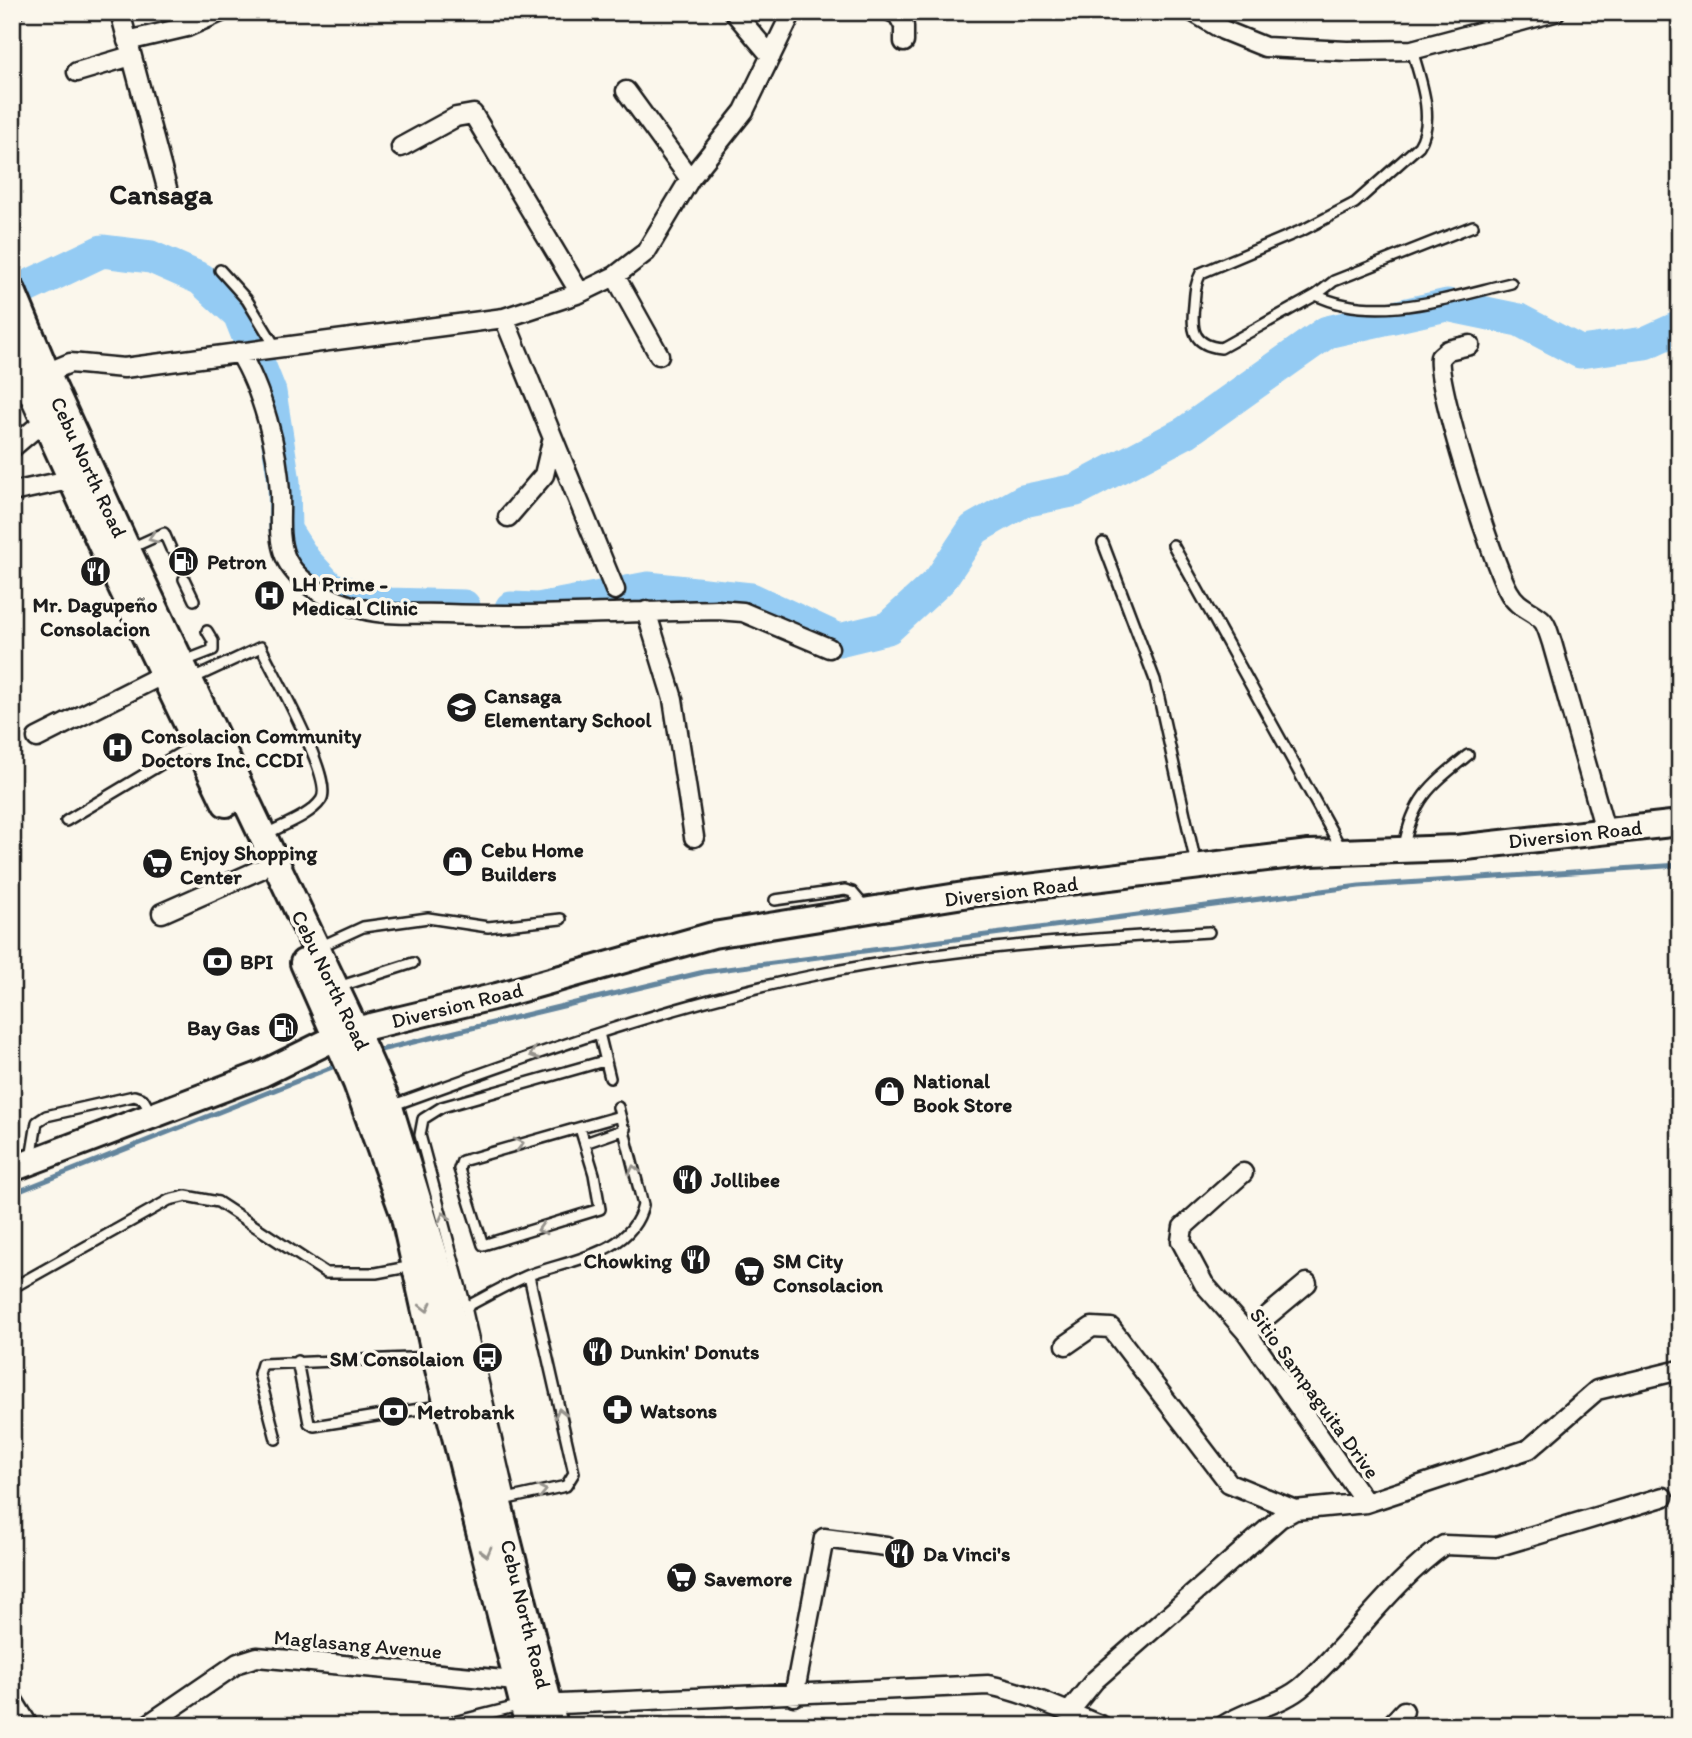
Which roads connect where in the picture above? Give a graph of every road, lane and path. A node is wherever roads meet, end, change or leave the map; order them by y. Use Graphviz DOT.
graph roads {
  1 [pos="20,12"];
  2 [pos="120,12"];
  3 [pos="734,12"];
  4 [pos="792,12"];
  5 [pos="892,12"];
  6 [pos="1193,12"];
  7 [pos="1555,12"];
  8 [pos="215,13"];
  9 [pos="12,16"];
  10 [pos="904,42"];
  11 [pos="129,48"];
  12 [pos="1412,50"];
  13 [pos="771,56"];
  14 [pos="77,72"];
  15 [pos="626,91"];
  16 [pos="401,147"];
  17 [pos="690,179"];
  18 [pos="167,188"];
  19 [pos="1473,226"];
  20 [pos="220,270"];
  21 [pos="615,276"];
  22 [pos="1511,283"];
  23 [pos="580,293"];
  24 [pos="1316,295"];
  25 [pos="17,302"];
  26 [pos="504,318"];
  27 [pos="1470,345"];
  28 [pos="270,347"];
  29 [pos="12,348"];
  30 [pos="242,351"];
  31 [pos="659,355"];
  32 [pos="46,373"];
  33 [pos="45,420"];
  34 [pos="552,441"];
  35 [pos="12,448"];
  36 [pos="74,479"];
  37 [pos="12,492"];
  38 [pos="508,517"];
  39 [pos="1103,543"];
  40 [pos="1173,545"];
  41 [pos="171,549"];
  42 [pos="127,550"];
  43 [pos="184,579"];
  44 [pos="615,590"];
  45 [pos="194,600"];
  46 [pos="646,611"];
  47 [pos="207,631"];
  48 [pos="829,648"];
  49 [pos="178,673"];
  50 [pos="37,738"];
  51 [pos="197,743"];
  52 [pos="1468,755"];
  53 [pos="66,821"];
  54 [pos="1680,823"];
  55 [pos="1605,830"];
  56 [pos="261,837"];
  57 [pos="694,837"];
  58 [pos="1403,849"];
  59 [pos="1343,851"];
  60 [pos="1196,866"];
  61 [pos="259,870"];
  62 [pos="775,900"];
  63 [pos="869,912"];
  64 [pos="162,913"];
  65 [pos="561,919"];
  66 [pos="1209,932"];
  67 [pos="316,949"];
  68 [pos="413,963"];
  69 [pos="335,988"];
  70 [pos="599,1033"];
  71 [pos="349,1039"];
  72 [pos="604,1061"];
  73 [pos="610,1078"];
  74 [pos="367,1079"];
  75 [pos="388,1107"];
  76 [pos="151,1114"];
  77 [pos="580,1128"];
  78 [pos="625,1129"];
  79 [pos="585,1143"];
  80 [pos="21,1166"];
  81 [pos="1243,1173"];
  82 [pos="415,1265"];
  83 [pos="529,1276"];
  84 [pos="1307,1283"];
  85 [pos="12,1288"];
  86 [pos="466,1307"];
  87 [pos="1247,1333"];
  88 [pos="1066,1345"];
  89 [pos="436,1357"];
  90 [pos="297,1361"];
  91 [pos="1680,1370"];
  92 [pos="450,1404"];
  93 [pos="276,1439"];
  94 [pos="1663,1497"];
  95 [pos="494,1502"];
  96 [pos="1366,1503"];
  97 [pos="1295,1510"];
  98 [pos="886,1546"];
  99 [pos="12,1690"];
  100 [pos="793,1696"];
  101 [pos="537,1704"];
  102 [pos="1404,1711"];
  103 [pos="1069,1712"];
  104 [pos="34,1726"];
  105 [pos="146,1726"];
  106 [pos="438,1726"];
  107 [pos="1102,1726"];
  108 [pos="1223,1726"];
  109 [pos="1390,1726"];
  1 -- 9 [label="lane"];
  2 -- 11 [label="street"];
  3 -- 13 [label="street"];
  4 -- 13 [label="street"];
  5 -- 10 [label="street"];
  6 -- 12 [label="street"];
  7 -- 12 [label="street"];
  8 -- 11 [label="street"];
  11 -- 14 [label="street"];
  11 -- 18 [label="street"];
  12 -- 24 [label="lane"];
  13 -- 17 [label="street"];
  15 -- 17 [label="street"];
  16 -- 23 [label="street"];
  17 -- 21 [label="street"];
  19 -- 24 [label="lane"];
  20 -- 28 [label="lane"];
  21 -- 23 [label="street"];
  21 -- 31 [label="street"];
  22 -- 24 [label="lane"];
  23 -- 26 [label="street"];
  25 -- 32 [label="main road, Cebu North Road"];
  26 -- 28 [label="street"];
  26 -- 34 [label="street"];
  27 -- 55 [label="street"];
  28 -- 30 [label="street"];
  29 -- 33 [label="main road, Cebu North Road"];
  30 -- 32 [label="street"];
  30 -- 46 [label="street"];
  32 -- 42 [label="main road, Cebu North Road"];
  33 -- 35 [label="street"];
  33 -- 36 [label="main road, Cebu North Road"];
  34 -- 38 [label="street"];
  34 -- 44 [label="street"];
  36 -- 37 [label="street"];
  36 -- 49 [label="main road, Cebu North Road"];
  39 -- 60 [label="lane"];
  40 -- 59 [label="lane"];
  41 -- 42 [label="lane, one-way"];
  42 -- 49 [label="main road, Cebu North Road"];
  43 -- 45 [label="lane"];
  46 -- 48 [label="street"];
  46 -- 57 [label="street"];
  47 -- 49 [label="lane"];
  49 -- 50 [label="street"];
  49 -- 51 [label="main road, Cebu North Road"];
  49 -- 56 [label="main road, Cebu North Road"];
  49 -- 56 [label="lane"];
  51 -- 53 [label="lane"];
  51 -- 61 [label="main road, Cebu North Road"];
  52 -- 58 [label="lane"];
  54 -- 55 [label="street, Diversion Road"];
  55 -- 58 [label="street, Diversion Road"];
  56 -- 67 [label="main road, Cebu North Road"];
  58 -- 59 [label="street, Diversion Road"];
  59 -- 60 [label="street, Diversion Road"];
  60 -- 63 [label="street, Diversion Road"];
  61 -- 64 [label="street"];
  61 -- 71 [label="main road, Cebu North Road"];
  62 -- 63 [label="lane"];
  63 -- 71 [label="street, Diversion Road"];
  65 -- 67 [label="lane"];
  66 -- 70 [label="lane"];
  67 -- 69 [label="main road, Cebu North Road"];
  68 -- 69 [label="lane"];
  69 -- 71 [label="main road, Cebu North Road"];
  70 -- 72 [label="lane"];
  70 -- 75 [label="lane, one-way"];
  71 -- 74 [label="main road, Cebu North Road"];
  71 -- 76 [label="street, Diversion Road"];
  72 -- 73 [label="lane"];
  86 -- 72 [label="lane, one-way"];
  74 -- 75 [label="main road, Cebu North Road"];
  74 -- 82 [label="main road, Cebu North Road"];
  75 -- 95 [label="main road, Cebu North Road"];
  76 -- 80 [label="street, Diversion Road"];
  76 -- 80 [label="lane"];
  77 -- 78 [label="lane"];
  77 -- 79 [label="lane"];
  79 -- 77 [label="lane, one-way"];
  78 -- 79 [label="lane"];
  83 -- 78 [label="lane, one-way"];
  81 -- 87 [label="street, Sitio Sampaguita Drive"];
  82 -- 85 [label="lane"];
  82 -- 89 [label="main road, Cebu North Road, one-way"];
  83 -- 86 [label="lane"];
  95 -- 83 [label="lane, one-way"];
  84 -- 87 [label="street"];
  86 -- 95 [label="lane"];
  87 -- 96 [label="street, Sitio Sampaguita Drive"];
  88 -- 97 [label="street"];
  89 -- 90 [label="lane"];
  89 -- 92 [label="main road, Cebu North Road"];
  90 -- 92 [label="lane"];
  90 -- 93 [label="lane"];
  91 -- 96 [label="street, Sitio Sampaguita Drive"];
  92 -- 95 [label="main road, Cebu North Road"];
  94 -- 108 [label="street"];
  95 -- 101 [label="main road, Cebu North Road"];
  96 -- 97 [label="street"];
  97 -- 103 [label="street"];
  98 -- 100 [label="street"];
  99 -- 104 [label="lane"];
  100 -- 101 [label="street, Maglasang Avenue"];
  100 -- 103 [label="street, Maglasang Avenue"];
  101 -- 105 [label="street, Maglasang Avenue"];
  101 -- 106 [label="lane"];
  102 -- 109 [label="street"];
  103 -- 107 [label="street, Maglasang Avenue"];
}
